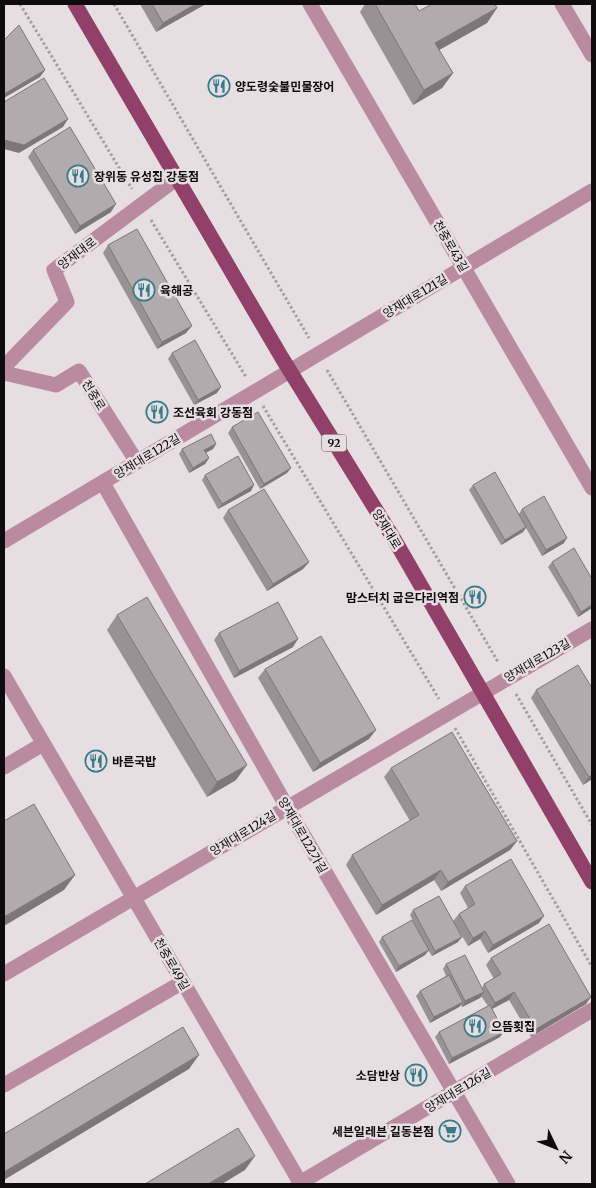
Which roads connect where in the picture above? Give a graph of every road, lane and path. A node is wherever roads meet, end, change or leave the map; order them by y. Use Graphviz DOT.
graph roads {
  1 [pos="20,4"];
  2 [pos="75,4"];
  3 [pos="114,4"];
  4 [pos="310,4"];
  5 [pos="562,4"];
  6 [pos="592,55"];
  7 [pos="176,179"];
  8 [pos="592,191"];
  9 [pos="141,205"];
  10 [pos="464,267"];
  11 [pos="318,353"];
  12 [pos="4,366"];
  13 [pos="289,370"];
  14 [pos="4,373"];
  15 [pos="254,391"];
  16 [pos="136,462"];
  17 [pos="103,483"];
  18 [pos="592,488"];
  19 [pos="4,541"];
  20 [pos="592,629"];
  21 [pos="4,676"];
  22 [pos="506,678"];
  23 [pos="482,692"];
  24 [pos="446,713"];
  25 [pos="43,744"];
  26 [pos="4,767"];
  27 [pos="287,807"];
  28 [pos="592,825"];
  29 [pos="592,882"];
  30 [pos="134,898"];
  31 [pos="592,967"];
  32 [pos="4,974"];
  33 [pos="183,982"];
  34 [pos="592,1010"];
  35 [pos="4,1085"];
  36 [pos="453,1093"];
  37 [pos="300,1184"];
  38 [pos="508,1184"];
  1 -- 9 [label="path"];
  2 -- 7 [label="main road, 양재대로 / 92"];
  3 -- 11 [label="path"];
  4 -- 10 [label="street, 천중로43길"];
  5 -- 6 [label="street"];
  7 -- 9 [label="street, 양재대로"];
  7 -- 13 [label="main road, 양재대로 / 92"];
  8 -- 10 [label="street, 양재대로121길"];
  9 -- 12 [label="street, 양재대로"];
  9 -- 15 [label="path"];
  10 -- 11 [label="street, 양재대로121길"];
  10 -- 18 [label="street, 천중로43길"];
  11 -- 13 [label="street, 양재대로121길"];
  11 -- 22 [label="path"];
  13 -- 15 [label="street, 양재대로122길"];
  13 -- 23 [label="main road, 양재대로 / 92"];
  14 -- 16 [label="street, 천중로"];
  15 -- 16 [label="street, 양재대로122길"];
  15 -- 24 [label="path"];
  16 -- 17 [label="street, 양재대로122길"];
  17 -- 19 [label="street, 양재대로122길"];
  17 -- 27 [label="street, 양재대로122가길"];
  20 -- 22 [label="street, 양재대로123길"];
  21 -- 25 [label="street, 천중로49길"];
  22 -- 23 [label="street, 양재대로123길"];
  22 -- 28 [label="path"];
  23 -- 24 [label="street, 양재대로124길"];
  23 -- 29 [label="main road, 양재대로 / 92"];
  24 -- 27 [label="street, 양재대로124길"];
  24 -- 31 [label="path"];
  25 -- 26 [label="street"];
  25 -- 30 [label="street, 천중로49길"];
  27 -- 30 [label="street, 양재대로124길"];
  27 -- 36 [label="street, 양재대로122가길"];
  30 -- 32 [label="street, 양재대로124길"];
  30 -- 33 [label="street, 천중로49길"];
  33 -- 35 [label="street"];
  33 -- 37 [label="street, 천중로49길"];
  34 -- 36 [label="street, 양재대로126길"];
  36 -- 37 [label="street, 양재대로126길"];
  36 -- 38 [label="street, 양재대로122가길"];
}
